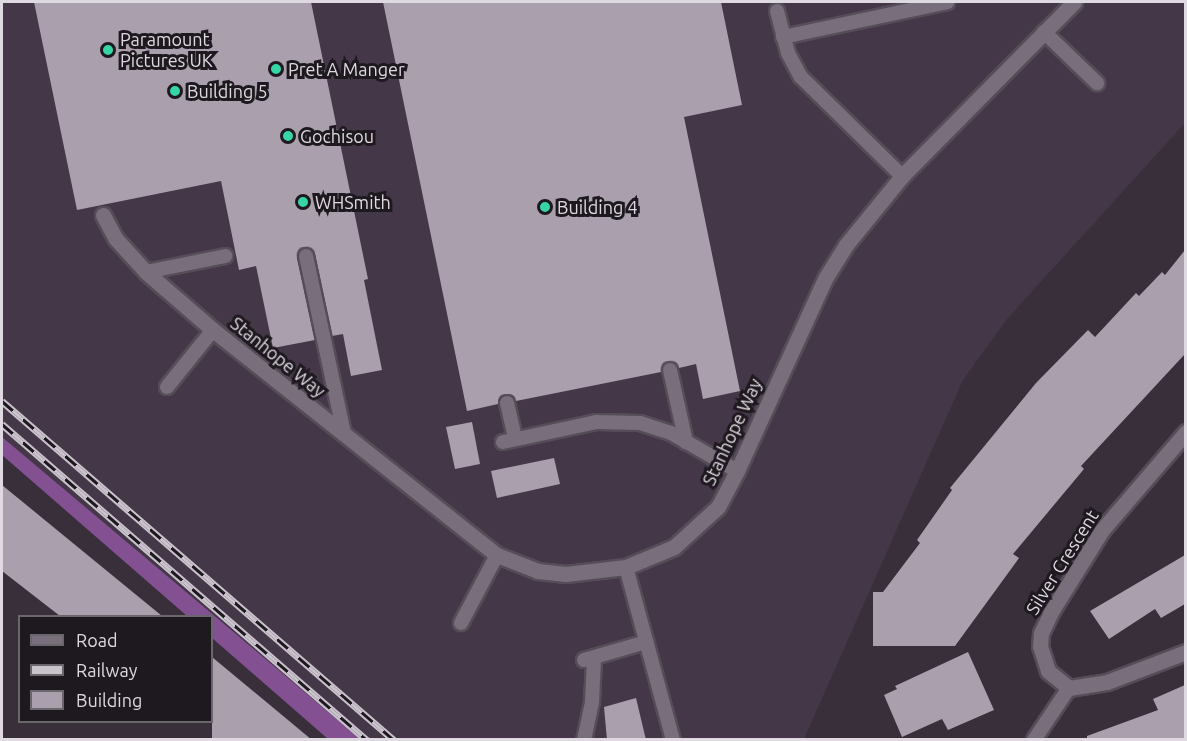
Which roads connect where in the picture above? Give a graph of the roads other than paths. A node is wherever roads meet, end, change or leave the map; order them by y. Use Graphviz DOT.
graph roads {
  1 [pos="947,2"];
  2 [pos="1074,2"];
  3 [pos="777,11"];
  4 [pos="1044,32"];
  5 [pos="783,37"];
  6 [pos="1097,83"];
  7 [pos="902,176"];
  8 [pos="102,211"];
  9 [pos="225,256"];
  10 [pos="306,256"];
  11 [pos="146,272"];
  12 [pos="213,330"];
  13 [pos="670,370"];
  14 [pos="167,387"];
  15 [pos="507,403"];
  16 [pos="1185,432"];
  17 [pos="344,434"];
  18 [pos="686,442"];
  19 [pos="737,471"];
  20 [pos="497,555"];
  21 [pos="626,567"];
  22 [pos="461,623"];
  23 [pos="646,642"];
  24 [pos="1185,652"];
  25 [pos="1069,688"];
  26 [pos="584,740"];
  27 [pos="673,740"];
  28 [pos="1034,740"];
  1 -- 5 [label="lane"];
  2 -- 4 [label="street, Stanhope Way"];
  3 -- 5 [label="lane"];
  4 -- 6 [label="lane"];
  4 -- 7 [label="street, Stanhope Way"];
  5 -- 7 [label="lane"];
  7 -- 19 [label="street, Stanhope Way"];
  8 -- 11 [label="street, Stanhope Way"];
  9 -- 11 [label="lane"];
  10 -- 17 [label="lane"];
  11 -- 12 [label="street, Stanhope Way"];
  12 -- 14 [label="lane"];
  12 -- 17 [label="street, Stanhope Way"];
  13 -- 18 [label="lane"];
  15 -- 18 [label="lane"];
  16 -- 25 [label="street, Silver Crescent"];
  17 -- 20 [label="street, Stanhope Way"];
  18 -- 19 [label="lane"];
  19 -- 21 [label="street, Stanhope Way"];
  20 -- 21 [label="street, Stanhope Way"];
  20 -- 22 [label="lane"];
  21 -- 23 [label="lane"];
  23 -- 26 [label="lane"];
  23 -- 27 [label="lane"];
  24 -- 25 [label="street"];
  25 -- 28 [label="lane"];
}
